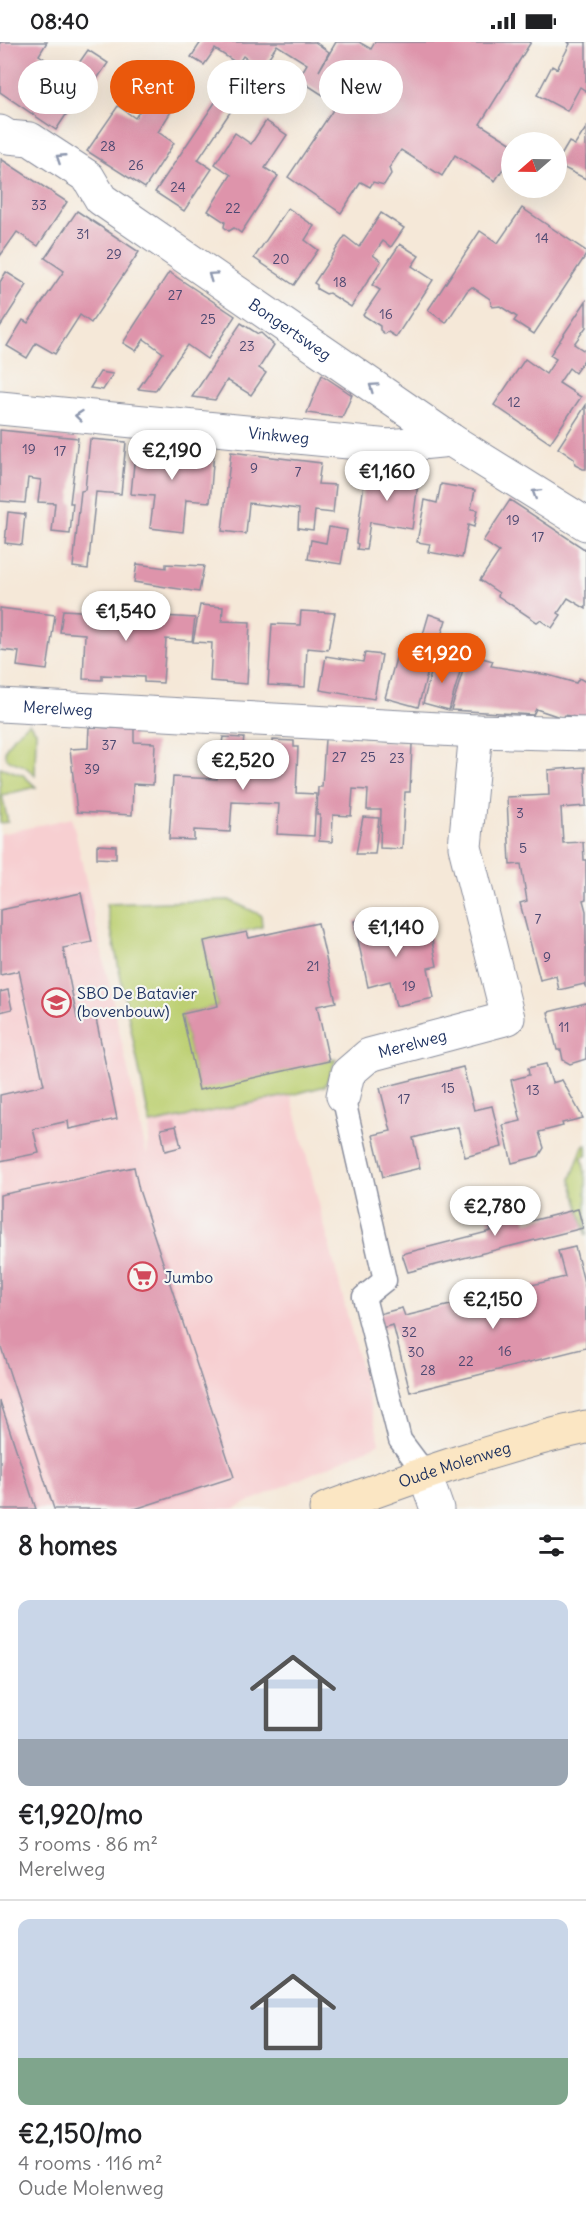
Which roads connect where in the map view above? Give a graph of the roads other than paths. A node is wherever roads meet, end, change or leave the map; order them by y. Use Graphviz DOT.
graph roads {
  1 [pos="0,132"];
  2 [pos="0,408"];
  3 [pos="451,440"];
  4 [pos="586,524"];
  5 [pos="0,705"];
  6 [pos="476,731"];
  7 [pos="586,734"];
  8 [pos="343,1096"];
  9 [pos="586,1426"];
  10 [pos="424,1472"];
  11 [pos="326,1509"];
  12 [pos="437,1509"];
  3 -- 1 [label="street, Bongertsweg, one-way"];
  3 -- 2 [label="street, Vinkweg, one-way"];
  4 -- 3 [label="street, Bongertsweg, one-way"];
  5 -- 6 [label="street, Merelweg"];
  6 -- 7 [label="street, Merelweg"];
  6 -- 8 [label="street, Merelweg"];
  8 -- 10 [label="lane, Merelweg"];
  9 -- 10 [label="main road, Oude Molenweg"];
  10 -- 11 [label="main road, Oude Molenweg"];
  10 -- 12 [label="street"];
}
